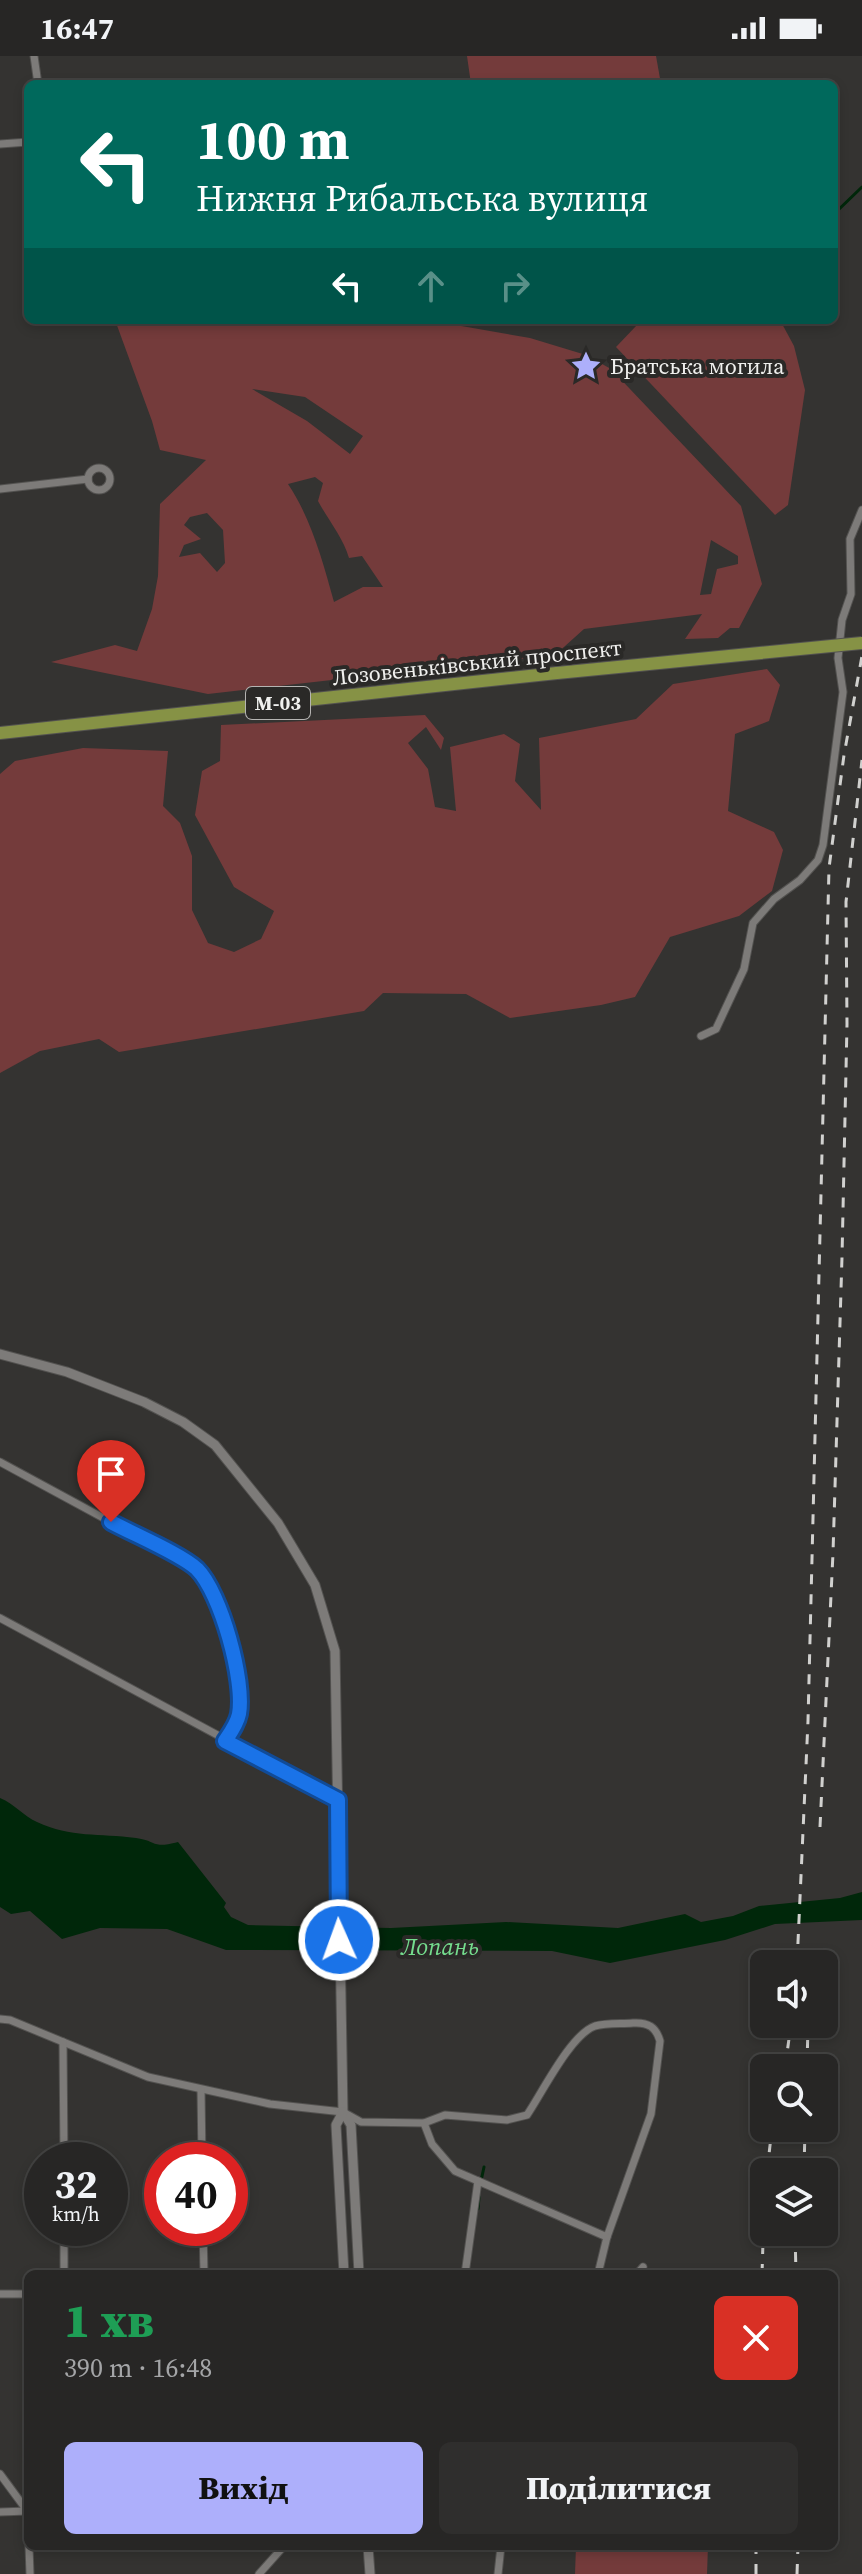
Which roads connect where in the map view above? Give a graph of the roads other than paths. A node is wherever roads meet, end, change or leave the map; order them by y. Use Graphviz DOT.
graph roads {
  1 [pos="34,56"];
  2 [pos="37,80"];
  3 [pos="24,142"];
  4 [pos="0,144"];
  5 [pos="88,479"];
  6 [pos="0,489"];
  7 [pos="862,510"];
  8 [pos="862,643"];
  9 [pos="0,733"];
  10 [pos="701,1036"];
  11 [pos="0,1354"];
  12 [pos="0,1462"];
  13 [pos="0,1618"];
  14 [pos="225,1741"];
  15 [pos="338,1800"];
  16 [pos="0,2019"];
  17 [pos="63,2042"];
  18 [pos="201,2090"];
  19 [pos="343,2112"];
  20 [pos="424,2123"];
  21 [pos="64,2142"];
  22 [pos="202,2142"];
  23 [pos="480,2182"];
  24 [pos="607,2237"];
  25 [pos="64,2246"];
  26 [pos="203,2246"];
  27 [pos="64,2270"];
  28 [pos="204,2270"];
  29 [pos="344,2270"];
  30 [pos="359,2270"];
  31 [pos="466,2270"];
  32 [pos="599,2270"];
  33 [pos="0,2294"];
  34 [pos="24,2294"];
  35 [pos="0,2474"];
  36 [pos="24,2507"];
  37 [pos="0,2512"];
  38 [pos="24,2512"];
  39 [pos="29,2550"];
  40 [pos="280,2550"];
  41 [pos="368,2550"];
  42 [pos="501,2550"];
  43 [pos="30,2574"];
  44 [pos="259,2574"];
  45 [pos="370,2574"];
  46 [pos="498,2574"];
  1 -- 2 [label="street"];
  3 -- 4 [label="street"];
  5 -- 6 [label="street"];
  7 -- 10 [label="street"];
  8 -- 9 [label="highway, Лозовеньківський проспект / М-03, bridge"];
  11 -- 15 [label="street"];
  12 -- 14 [label="street"];
  13 -- 14 [label="street"];
  14 -- 15 [label="street"];
  15 -- 19 [label="street"];
  16 -- 17 [label="street"];
  17 -- 18 [label="street"];
  17 -- 21 [label="street"];
  18 -- 19 [label="street"];
  18 -- 22 [label="street"];
  19 -- 20 [label="street"];
  19 -- 29 [label="street"];
  19 -- 30 [label="street"];
  20 -- 23 [label="street"];
  20 -- 24 [label="street"];
  23 -- 24 [label="street"];
  23 -- 31 [label="street"];
  24 -- 32 [label="street"];
  25 -- 27 [label="street"];
  26 -- 28 [label="street"];
  33 -- 34 [label="street"];
  35 -- 36 [label="street"];
  37 -- 38 [label="street"];
  39 -- 43 [label="street"];
  40 -- 44 [label="street"];
  41 -- 45 [label="street"];
  42 -- 46 [label="street"];
}
